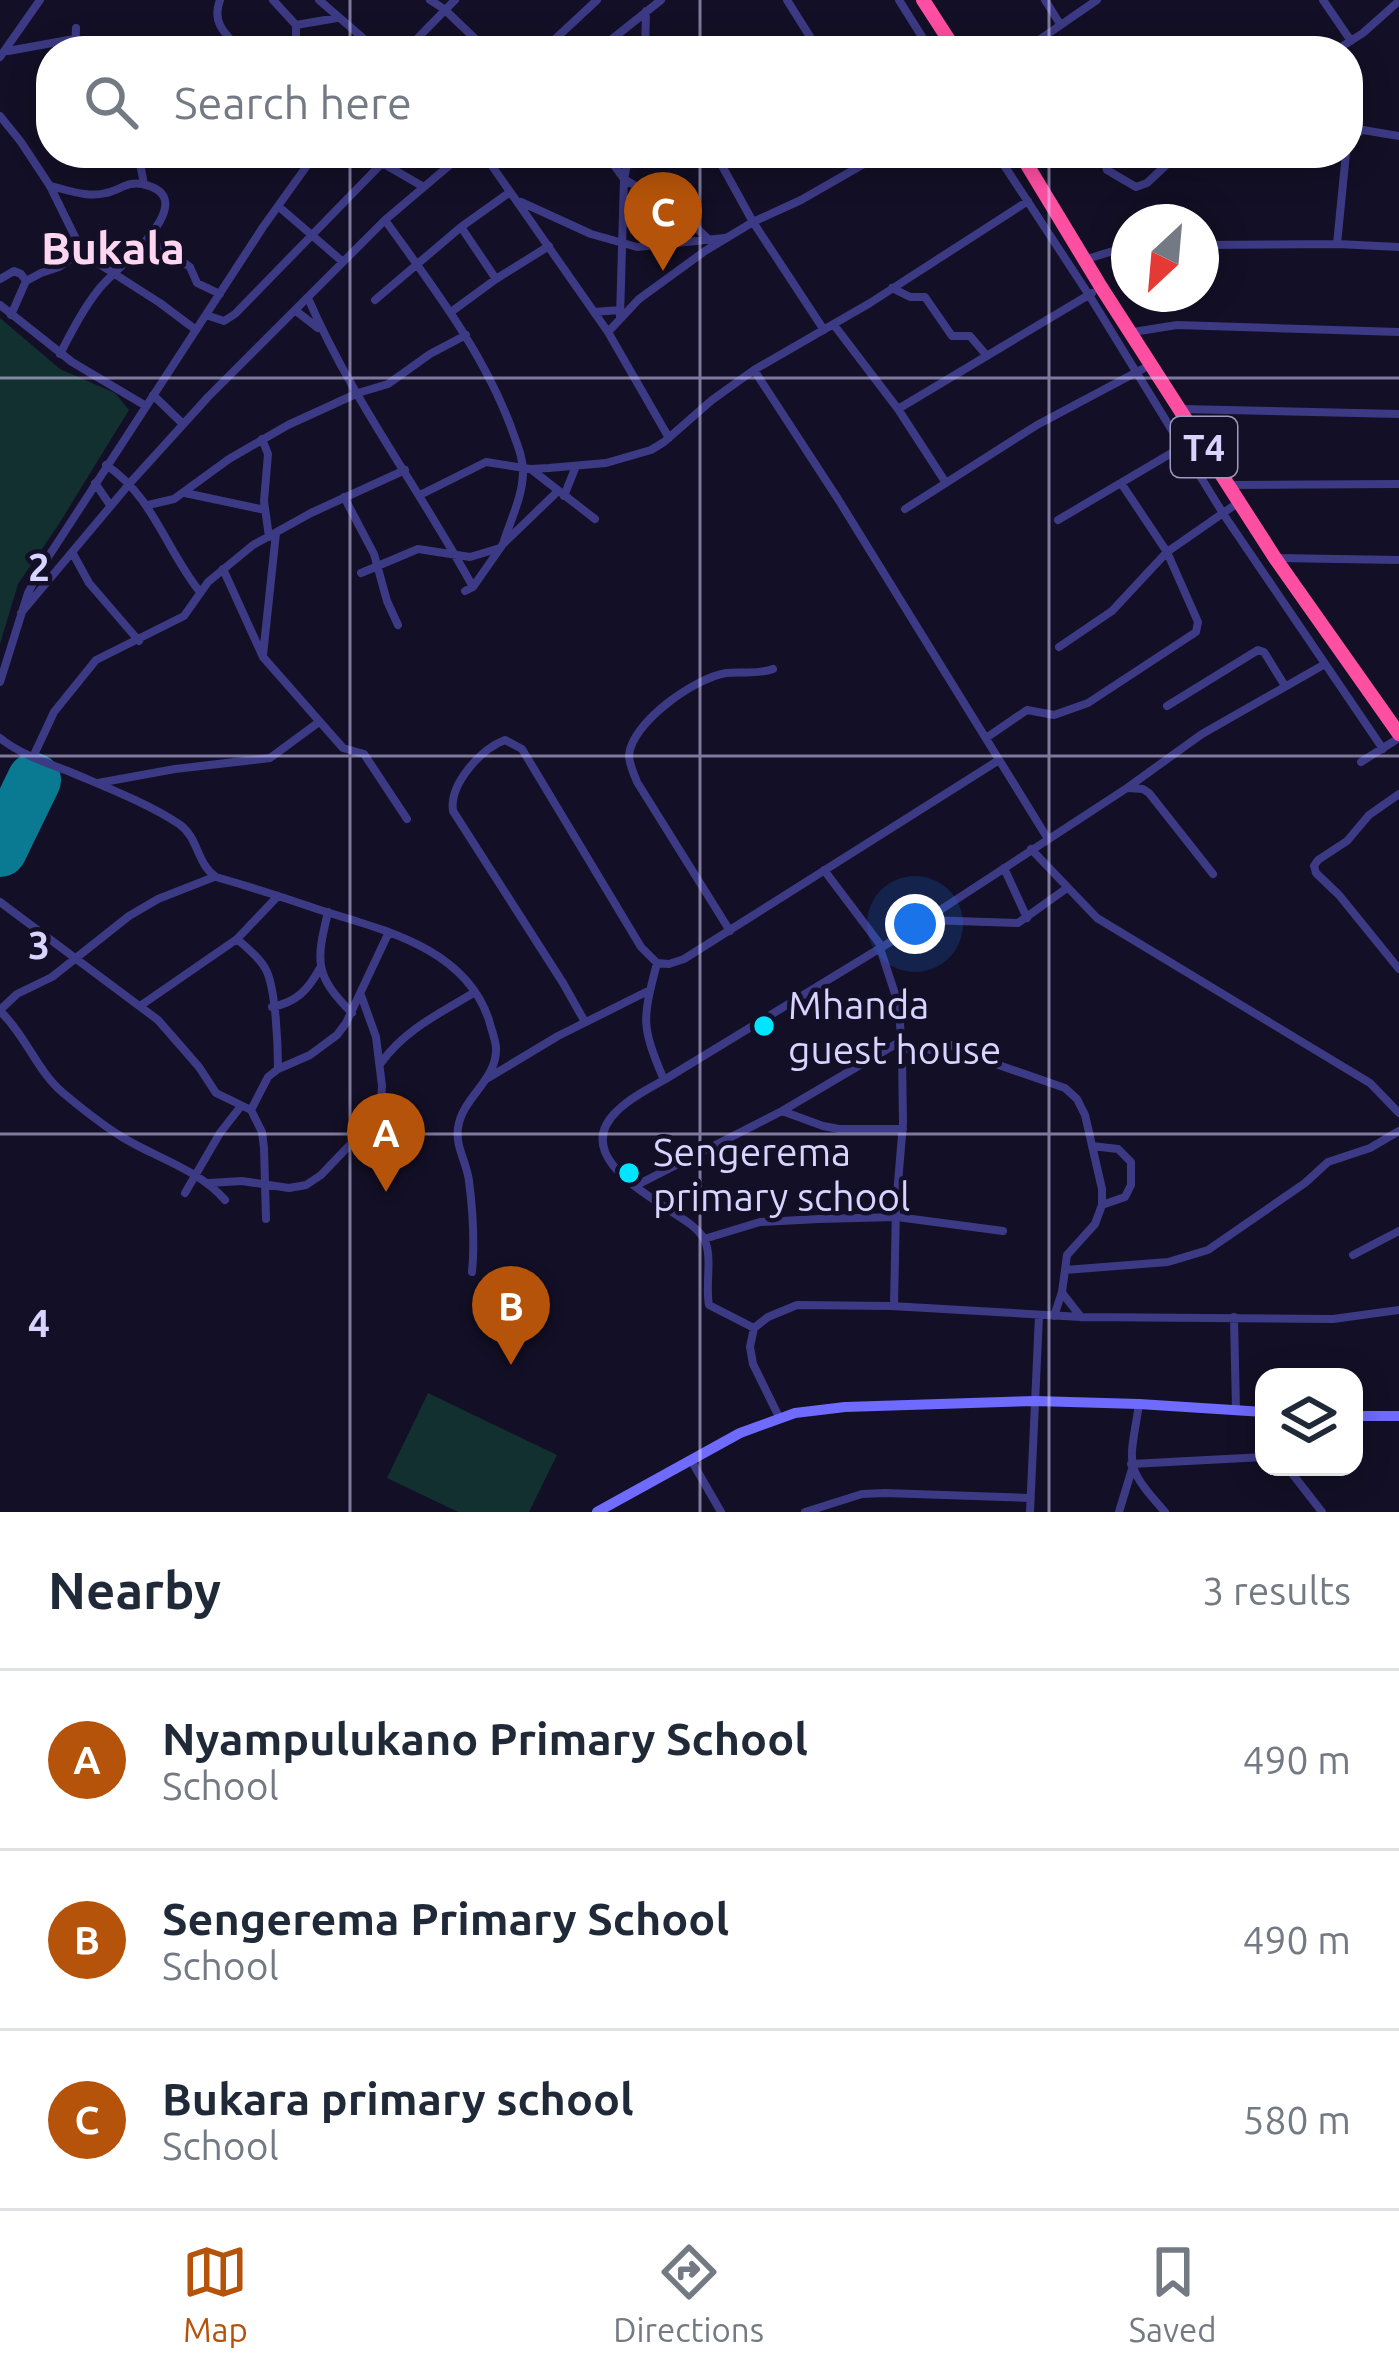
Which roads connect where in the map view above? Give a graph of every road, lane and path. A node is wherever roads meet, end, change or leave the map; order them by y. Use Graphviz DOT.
graph roads {
  1 [pos="40,0"];
  2 [pos="220,0"];
  3 [pos="273,0"];
  4 [pos="319,0"];
  5 [pos="430,0"];
  6 [pos="455,0"];
  7 [pos="597,0"];
  8 [pos="661,0"];
  9 [pos="787,0"];
  10 [pos="898,0"];
  11 [pos="923,0"];
  12 [pos="1046,0"];
  13 [pos="1097,0"];
  14 [pos="1323,0"];
  15 [pos="1399,1"];
  16 [pos="444,9"];
  17 [pos="646,11"];
  18 [pos="338,18"];
  19 [pos="296,25"];
  20 [pos="1060,25"];
  21 [pos="228,36"];
  22 [pos="296,36"];
  23 [pos="360,36"];
  24 [pos="419,36"];
  25 [pos="472,36"];
  26 [pos="558,36"];
  27 [pos="615,36"];
  28 [pos="649,36"];
  29 [pos="810,36"];
  30 [pos="921,36"];
  31 [pos="946,36"];
  32 [pos="1046,36"];
  33 [pos="1348,36"];
  34 [pos="1357,36"];
  35 [pos="36,45"];
  36 [pos="3,55"];
  37 [pos="0,116"];
  38 [pos="1363,130"];
  39 [pos="1399,136"];
  40 [pos="36,164"];
  41 [pos="39,168"];
  42 [pos="141,168"];
  43 [pos="305,168"];
  44 [pos="375,168"];
  45 [pos="391,168"];
  46 [pos="445,168"];
  47 [pos="494,168"];
  48 [pos="616,168"];
  49 [pos="626,168"];
  50 [pos="723,168"];
  51 [pos="857,168"];
  52 [pos="1006,168"];
  53 [pos="1029,168"];
  54 [pos="1106,168"];
  55 [pos="1163,168"];
  56 [pos="1345,168"];
  57 [pos="624,179"];
  58 [pos="144,184"];
  59 [pos="50,185"];
  60 [pos="422,186"];
  61 [pos="514,196"];
  62 [pos="1028,201"];
  63 [pos="278,206"];
  64 [pos="385,220"];
  65 [pos="753,222"];
  66 [pos="461,227"];
  67 [pos="311,236"];
  68 [pos="148,238"];
  69 [pos="711,242"];
  70 [pos="622,244"];
  71 [pos="1337,244"];
  72 [pos="1219,245"];
  73 [pos="549,246"];
  74 [pos="1399,247"];
  75 [pos="82,251"];
  76 [pos="1111,252"];
  77 [pos="1085,260"];
  78 [pos="343,262"];
  79 [pos="417,265"];
  80 [pos="112,272"];
  81 [pos="496,279"];
  82 [pos="0,280"];
  83 [pos="26,281"];
  84 [pos="892,288"];
  85 [pos="1095,291"];
  86 [pos="220,294"];
  87 [pos="308,298"];
  88 [pos="375,300"];
  89 [pos="0,305"];
  90 [pos="296,311"];
  91 [pos="451,312"];
  92 [pos="594,312"];
  93 [pos="620,314"];
  94 [pos="206,315"];
  95 [pos="11,316"];
  96 [pos="829,327"];
  97 [pos="196,330"];
  98 [pos="322,332"];
  99 [pos="608,332"];
  100 [pos="1399,332"];
  101 [pos="1132,333"];
  102 [pos="466,335"];
  103 [pos="60,354"];
  104 [pos="987,356"];
  105 [pos="1151,364"];
  106 [pos="754,370"];
  107 [pos="1136,373"];
  108 [pos="358,394"];
  109 [pos="153,395"];
  110 [pos="146,406"];
  111 [pos="1180,409"];
  112 [pos="898,410"];
  113 [pos="1399,414"];
  114 [pos="183,424"];
  115 [pos="1198,437"];
  116 [pos="670,438"];
  117 [pos="262,439"];
  118 [pos="122,441"];
  119 [pos="1181,447"];
  120 [pos="106,465"];
  121 [pos="576,466"];
  122 [pos="527,468"];
  123 [pos="405,470"];
  124 [pos="120,475"];
  125 [pos="94,483"];
  126 [pos="130,483"];
  127 [pos="946,483"];
  128 [pos="1120,483"];
  129 [pos="1228,484"];
  130 [pos="1399,484"];
  131 [pos="184,493"];
  132 [pos="561,494"];
  133 [pos="420,495"];
  134 [pos="344,497"];
  135 [pos="174,499"];
  136 [pos="1240,501"];
  137 [pos="110,505"];
  138 [pos="148,506"];
  139 [pos="905,508"];
  140 [pos="265,510"];
  141 [pos="1222,513"];
  142 [pos="595,519"];
  143 [pos="1058,520"];
  144 [pos="159,525"];
  145 [pos="272,535"];
  146 [pos="501,546"];
  147 [pos="72,552"];
  148 [pos="1167,552"];
  149 [pos="455,554"];
  150 [pos="1276,558"];
  151 [pos="1399,560"];
  152 [pos="377,566"];
  153 [pos="223,568"];
  154 [pos="361,573"];
  155 [pos="200,592"];
  156 [pos="22,613"];
  157 [pos="398,625"];
  158 [pos="139,641"];
  159 [pos="1059,647"];
  160 [pos="263,657"];
  161 [pos="1325,664"];
  162 [pos="773,670"];
  163 [pos="0,682"];
  164 [pos="1285,686"];
  165 [pos="1167,706"];
  166 [pos="319,722"];
  167 [pos="1399,736"];
  168 [pos="0,738"];
  169 [pos="986,738"];
  170 [pos="1383,748"];
  171 [pos="33,757"];
  172 [pos="999,760"];
  173 [pos="1361,762"];
  174 [pos="96,784"];
  175 [pos="1127,788"];
  176 [pos="1399,794"];
  177 [pos="407,819"];
  178 [pos="1048,839"];
  179 [pos="1031,849"];
  180 [pos="1004,868"];
  181 [pos="824,870"];
  182 [pos="1213,874"];
  183 [pos="215,877"];
  184 [pos="1067,888"];
  185 [pos="278,896"];
  186 [pos="0,902"];
  187 [pos="328,912"];
  188 [pos="1027,918"];
  189 [pos="926,920"];
  190 [pos="730,931"];
  191 [pos="389,932"];
  192 [pos="237,939"];
  193 [pos="881,948"];
  194 [pos="76,958"];
  195 [pos="657,963"];
  196 [pos="321,967"];
  197 [pos="1399,969"];
  198 [pos="650,990"];
  199 [pos="475,992"];
  200 [pos="361,995"];
  201 [pos="140,1006"];
  202 [pos="272,1007"];
  203 [pos="0,1011"];
  204 [pos="352,1013"];
  205 [pos="585,1022"];
  206 [pos="901,1045"];
  207 [pos="380,1064"];
  208 [pos="278,1069"];
  209 [pos="487,1079"];
  210 [pos="664,1079"];
  211 [pos="246,1108"];
  212 [pos="782,1111"];
  213 [pos="1399,1112"];
  214 [pos="903,1129"];
  215 [pos="1399,1131"];
  216 [pos="1092,1146"];
  217 [pos="195,1175"];
  218 [pos="209,1184"];
  219 [pos="265,1186"];
  220 [pos="635,1186"];
  221 [pos="185,1192"];
  222 [pos="225,1200"];
  223 [pos="1102,1205"];
  224 [pos="897,1217"];
  225 [pos="266,1220"];
  226 [pos="1003,1231"];
  227 [pos="1399,1231"];
  228 [pos="704,1239"];
  229 [pos="1353,1256"];
  230 [pos="1065,1270"];
  231 [pos="472,1272"];
  232 [pos="1062,1292"];
  233 [pos="894,1306"];
  234 [pos="1399,1310"];
  235 [pos="1039,1316"];
  236 [pos="1054,1316"];
  237 [pos="1082,1317"];
  238 [pos="1234,1317"];
  239 [pos="754,1328"];
  240 [pos="1035,1401"];
  241 [pos="1139,1404"];
  242 [pos="1236,1410"];
  243 [pos="1255,1411"];
  244 [pos="1363,1416"];
  245 [pos="1399,1416"];
  246 [pos="781,1419"];
  247 [pos="691,1458"];
  248 [pos="1255,1458"];
  249 [pos="1132,1466"];
  250 [pos="1294,1476"];
  251 [pos="1029,1498"];
  252 [pos="597,1512"];
  253 [pos="721,1512"];
  254 [pos="805,1512"];
  255 [pos="1030,1512"];
  256 [pos="1119,1512"];
  257 [pos="1165,1512"];
  258 [pos="1322,1512"];
  1 -- 36 [label="street"];
  2 -- 21 [label="street"];
  3 -- 19 [label="street"];
  4 -- 18 [label="street"];
  5 -- 16 [label="street"];
  6 -- 16 [label="street"];
  7 -- 26 [label="street"];
  8 -- 17 [label="street"];
  9 -- 29 [label="street"];
  10 -- 30 [label="street"];
  11 -- 31 [label="highway"];
  12 -- 20 [label="street"];
  13 -- 20 [label="street"];
  14 -- 33 [label="street"];
  15 -- 34 [label="street"];
  16 -- 24 [label="street"];
  16 -- 25 [label="street"];
  17 -- 27 [label="street"];
  17 -- 28 [label="street"];
  18 -- 19 [label="street"];
  18 -- 23 [label="street"];
  19 -- 22 [label="street"];
  20 -- 32 [label="street"];
  35 -- 36 [label="street"];
  37 -- 40 [label="street"];
  38 -- 39 [label="street"];
  41 -- 59 [label="street"];
  42 -- 58 [label="street"];
  43 -- 63 [label="street"];
  44 -- 67 [label="street"];
  45 -- 60 [label="street"];
  46 -- 60 [label="street"];
  47 -- 61 [label="street"];
  48 -- 57 [label="street"];
  49 -- 57 [label="street"];
  50 -- 65 [label="street"];
  51 -- 65 [label="street"];
  52 -- 62 [label="street"];
  53 -- 77 [label="highway, T4"];
  54 -- 55 [label="street"];
  56 -- 71 [label="street"];
  57 -- 69 [label="street"];
  57 -- 70 [label="street"];
  58 -- 59 [label="street"];
  58 -- 68 [label="street"];
  59 -- 75 [label="street"];
  60 -- 64 [label="street"];
  61 -- 66 [label="street"];
  61 -- 70 [label="street"];
  61 -- 73 [label="street"];
  62 -- 84 [label="street"];
  62 -- 85 [label="street"];
  63 -- 67 [label="street"];
  63 -- 86 [label="street"];
  64 -- 78 [label="street"];
  64 -- 79 [label="street"];
  65 -- 69 [label="street"];
  65 -- 96 [label="street"];
  66 -- 79 [label="street"];
  66 -- 81 [label="street"];
  67 -- 78 [label="street"];
  67 -- 94 [label="street"];
  68 -- 80 [label="street"];
  68 -- 86 [label="street"];
  69 -- 70 [label="street"];
  69 -- 93 [label="street"];
  70 -- 93 [label="street"];
  71 -- 72 [label="street"];
  71 -- 74 [label="street"];
  73 -- 81 [label="street"];
  73 -- 92 [label="street"];
  75 -- 80 [label="street"];
  75 -- 83 [label="street"];
  76 -- 77 [label="street"];
  77 -- 85 [label="highway, T4"];
  78 -- 87 [label="street"];
  79 -- 88 [label="street"];
  79 -- 91 [label="street"];
  80 -- 97 [label="street"];
  80 -- 103 [label="street"];
  81 -- 91 [label="street"];
  82 -- 83 [label="street"];
  83 -- 95 [label="street"];
  84 -- 96 [label="street"];
  84 -- 104 [label="street"];
  85 -- 101 [label="highway, T4"];
  85 -- 104 [label="street"];
  85 -- 107 [label="street"];
  86 -- 94 [label="street"];
  87 -- 90 [label="street"];
  87 -- 98 [label="street"];
  89 -- 95 [label="street"];
  90 -- 98 [label="street"];
  90 -- 114 [label="street"];
  91 -- 102 [label="street"];
  92 -- 93 [label="street"];
  92 -- 99 [label="street"];
  93 -- 99 [label="street"];
  94 -- 97 [label="street"];
  95 -- 103 [label="street"];
  96 -- 106 [label="street"];
  96 -- 112 [label="street"];
  97 -- 109 [label="street"];
  98 -- 108 [label="street"];
  99 -- 116 [label="street"];
  100 -- 101 [label="street"];
  101 -- 105 [label="highway, T4"];
  102 -- 108 [label="street"];
  102 -- 122 [label="street"];
  103 -- 110 [label="street"];
  104 -- 112 [label="street"];
  105 -- 107 [label="street"];
  105 -- 111 [label="highway, T4"];
  106 -- 116 [label="street"];
  106 -- 169 [label="street"];
  107 -- 119 [label="street"];
  107 -- 127 [label="street"];
  108 -- 117 [label="street"];
  108 -- 123 [label="street"];
  109 -- 110 [label="street"];
  109 -- 114 [label="street"];
  110 -- 118 [label="street"];
  111 -- 113 [label="street"];
  111 -- 115 [label="highway, T4"];
  112 -- 127 [label="street"];
  114 -- 126 [label="street"];
  115 -- 119 [label="street"];
  115 -- 129 [label="highway, T4"];
  116 -- 121 [label="street"];
  117 -- 131 [label="street"];
  117 -- 140 [label="street"];
  118 -- 120 [label="street"];
  118 -- 124 [label="street"];
  119 -- 128 [label="street"];
  119 -- 141 [label="street"];
  120 -- 124 [label="street"];
  120 -- 125 [label="street"];
  121 -- 122 [label="street"];
  121 -- 132 [label="street"];
  122 -- 132 [label="street"];
  122 -- 133 [label="street"];
  122 -- 146 [label="street"];
  123 -- 133 [label="street"];
  123 -- 134 [label="street"];
  124 -- 126 [label="street"];
  125 -- 137 [label="street"];
  125 -- 156 [label="street"];
  126 -- 137 [label="street"];
  126 -- 138 [label="street"];
  127 -- 139 [label="street"];
  128 -- 143 [label="street"];
  128 -- 148 [label="street"];
  129 -- 130 [label="street"];
  129 -- 136 [label="highway, T4"];
  131 -- 135 [label="street"];
  131 -- 140 [label="street"];
  132 -- 142 [label="street"];
  132 -- 146 [label="street"];
  133 -- 149 [label="street"];
  134 -- 145 [label="street"];
  134 -- 152 [label="street"];
  135 -- 138 [label="street"];
  135 -- 144 [label="street"];
  136 -- 141 [label="street"];
  136 -- 150 [label="highway, T4"];
  137 -- 147 [label="street"];
  138 -- 144 [label="street"];
  140 -- 145 [label="street"];
  141 -- 148 [label="street"];
  141 -- 161 [label="street"];
  144 -- 155 [label="street"];
  145 -- 153 [label="street"];
  145 -- 160 [label="street"];
  146 -- 149 [label="street"];
  146 -- 149 [label="street"];
  147 -- 156 [label="street"];
  147 -- 158 [label="street"];
  148 -- 159 [label="street"];
  148 -- 169 [label="street"];
  149 -- 152 [label="street"];
  150 -- 151 [label="street"];
  150 -- 167 [label="highway, T4"];
  152 -- 154 [label="street"];
  152 -- 157 [label="street"];
  153 -- 155 [label="street"];
  153 -- 160 [label="street"];
  155 -- 158 [label="street"];
  156 -- 163 [label="street"];
  158 -- 171 [label="street"];
  160 -- 166 [label="street"];
  161 -- 164 [label="street"];
  161 -- 170 [label="street"];
  162 -- 190 [label="street"];
  164 -- 165 [label="street"];
  164 -- 175 [label="street"];
  166 -- 174 [label="street"];
  166 -- 177 [label="street"];
  167 -- 170 [label="street"];
  168 -- 171 [label="street"];
  169 -- 172 [label="street"];
  170 -- 173 [label="street"];
  171 -- 174 [label="street"];
  172 -- 178 [label="street"];
  172 -- 181 [label="street"];
  174 -- 183 [label="street"];
  175 -- 178 [label="street"];
  175 -- 182 [label="street"];
  176 -- 197 [label="street"];
  178 -- 179 [label="street"];
  179 -- 180 [label="street"];
  179 -- 184 [label="street"];
  180 -- 188 [label="street"];
  180 -- 189 [label="street"];
  181 -- 190 [label="street"];
  181 -- 193 [label="street"];
  183 -- 185 [label="street"];
  183 -- 194 [label="street"];
  184 -- 188 [label="street"];
  184 -- 213 [label="street"];
  185 -- 187 [label="street"];
  185 -- 192 [label="street"];
  186 -- 194 [label="street"];
  187 -- 191 [label="street"];
  187 -- 196 [label="street"];
  188 -- 189 [label="street"];
  189 -- 193 [label="street"];
  190 -- 195 [label="street"];
  191 -- 199 [label="street"];
  191 -- 200 [label="street"];
  192 -- 201 [label="street"];
  192 -- 202 [label="street"];
  193 -- 206 [label="street"];
  193 -- 210 [label="street"];
  194 -- 201 [label="street"];
  194 -- 203 [label="street"];
  195 -- 198 [label="street"];
  195 -- 205 [label="street"];
  196 -- 202 [label="street"];
  196 -- 204 [label="street"];
  198 -- 205 [label="street"];
  198 -- 210 [label="street"];
  199 -- 207 [label="street"];
  199 -- 209 [label="street"];
  200 -- 204 [label="street"];
  200 -- 207 [label="street"];
  201 -- 211 [label="street"];
  202 -- 208 [label="street"];
  203 -- 217 [label="street"];
  204 -- 208 [label="street"];
  205 -- 209 [label="street"];
  206 -- 212 [label="street"];
  206 -- 214 [label="street"];
  206 -- 216 [label="street"];
  207 -- 219 [label="street"];
  208 -- 211 [label="street"];
  209 -- 231 [label="street"];
  210 -- 220 [label="street"];
  211 -- 217 [label="street"];
  211 -- 219 [label="street"];
  212 -- 214 [label="street"];
  212 -- 220 [label="street"];
  214 -- 224 [label="street"];
  215 -- 230 [label="street"];
  216 -- 223 [label="street"];
  216 -- 223 [label="street"];
  217 -- 218 [label="street"];
  217 -- 221 [label="street"];
  218 -- 219 [label="street"];
  218 -- 222 [label="street"];
  219 -- 225 [label="street"];
  220 -- 228 [label="street"];
  223 -- 230 [label="street"];
  224 -- 226 [label="street"];
  224 -- 228 [label="street"];
  224 -- 233 [label="street"];
  227 -- 229 [label="street"];
  228 -- 239 [label="street"];
  230 -- 232 [label="street"];
  232 -- 236 [label="street"];
  232 -- 237 [label="street"];
  233 -- 235 [label="street"];
  233 -- 239 [label="street"];
  234 -- 238 [label="street"];
  235 -- 236 [label="street"];
  235 -- 240 [label="street"];
  236 -- 237 [label="street"];
  237 -- 238 [label="street"];
  238 -- 242 [label="street"];
  239 -- 246 [label="street"];
  240 -- 241 [label="main road"];
  240 -- 246 [label="main road"];
  240 -- 251 [label="street"];
  241 -- 242 [label="main road"];
  241 -- 249 [label="street"];
  242 -- 243 [label="main road"];
  244 -- 245 [label="main road"];
  246 -- 247 [label="main road"];
  247 -- 252 [label="main road"];
  247 -- 253 [label="street"];
  248 -- 249 [label="street"];
  249 -- 256 [label="street"];
  249 -- 257 [label="street"];
  250 -- 258 [label="street"];
  251 -- 254 [label="street"];
  251 -- 255 [label="street"];
}
